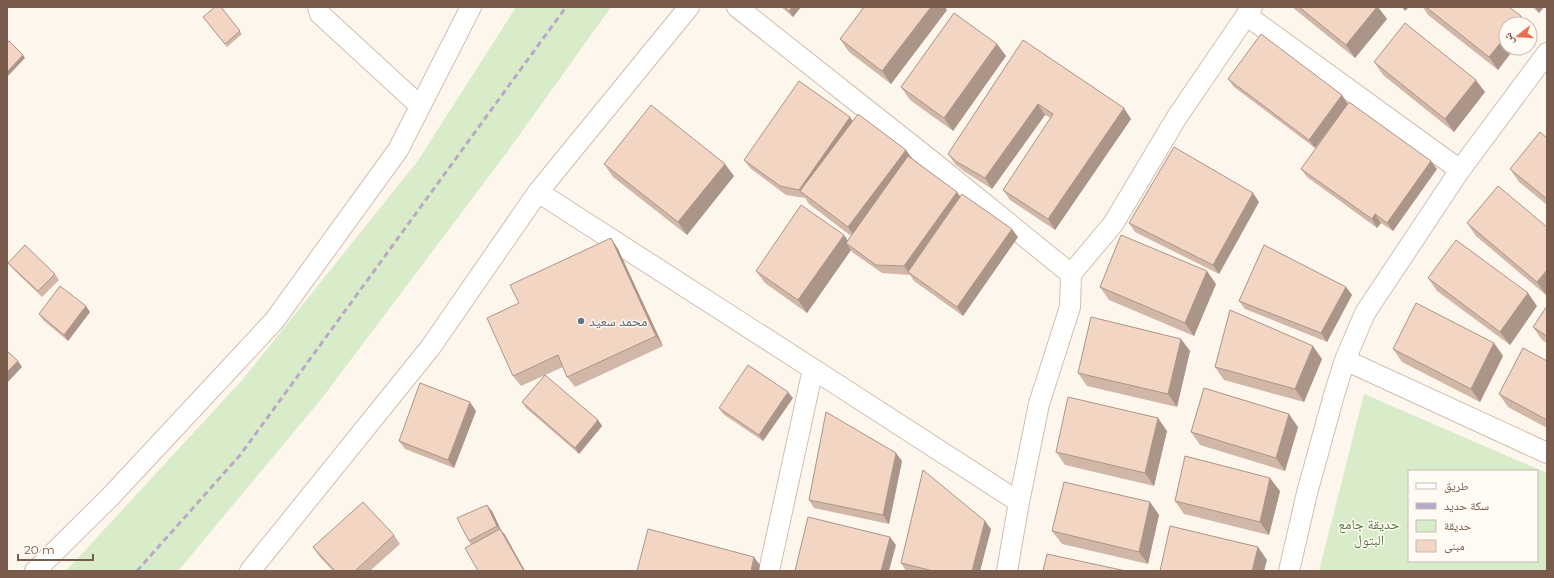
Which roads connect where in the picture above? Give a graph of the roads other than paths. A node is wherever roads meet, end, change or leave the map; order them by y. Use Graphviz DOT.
graph roads {
  1 [pos="318,7"];
  2 [pos="471,7"];
  3 [pos="689,7"];
  4 [pos="737,7"];
  5 [pos="1249,11"];
  6 [pos="1547,53"];
  7 [pos="420,106"];
  8 [pos="1460,170"];
  9 [pos="538,192"];
  10 [pos="1072,274"];
  11 [pos="1345,360"];
  12 [pos="813,368"];
  13 [pos="1547,453"];
  14 [pos="1019,502"];
  15 [pos="35,571"];
  16 [pos="250,571"];
  17 [pos="769,571"];
  18 [pos="1007,571"];
  19 [pos="1289,571"];
  1 -- 7 [label="street"];
  2 -- 7 [label="street"];
  3 -- 9 [label="street"];
  4 -- 10 [label="street"];
  5 -- 8 [label="street"];
  5 -- 10 [label="street"];
  6 -- 8 [label="street"];
  7 -- 15 [label="street"];
  8 -- 11 [label="street"];
  9 -- 12 [label="street"];
  9 -- 16 [label="street"];
  10 -- 14 [label="street"];
  11 -- 13 [label="street"];
  11 -- 19 [label="street"];
  12 -- 14 [label="street"];
  12 -- 17 [label="street"];
  14 -- 18 [label="street"];
}
